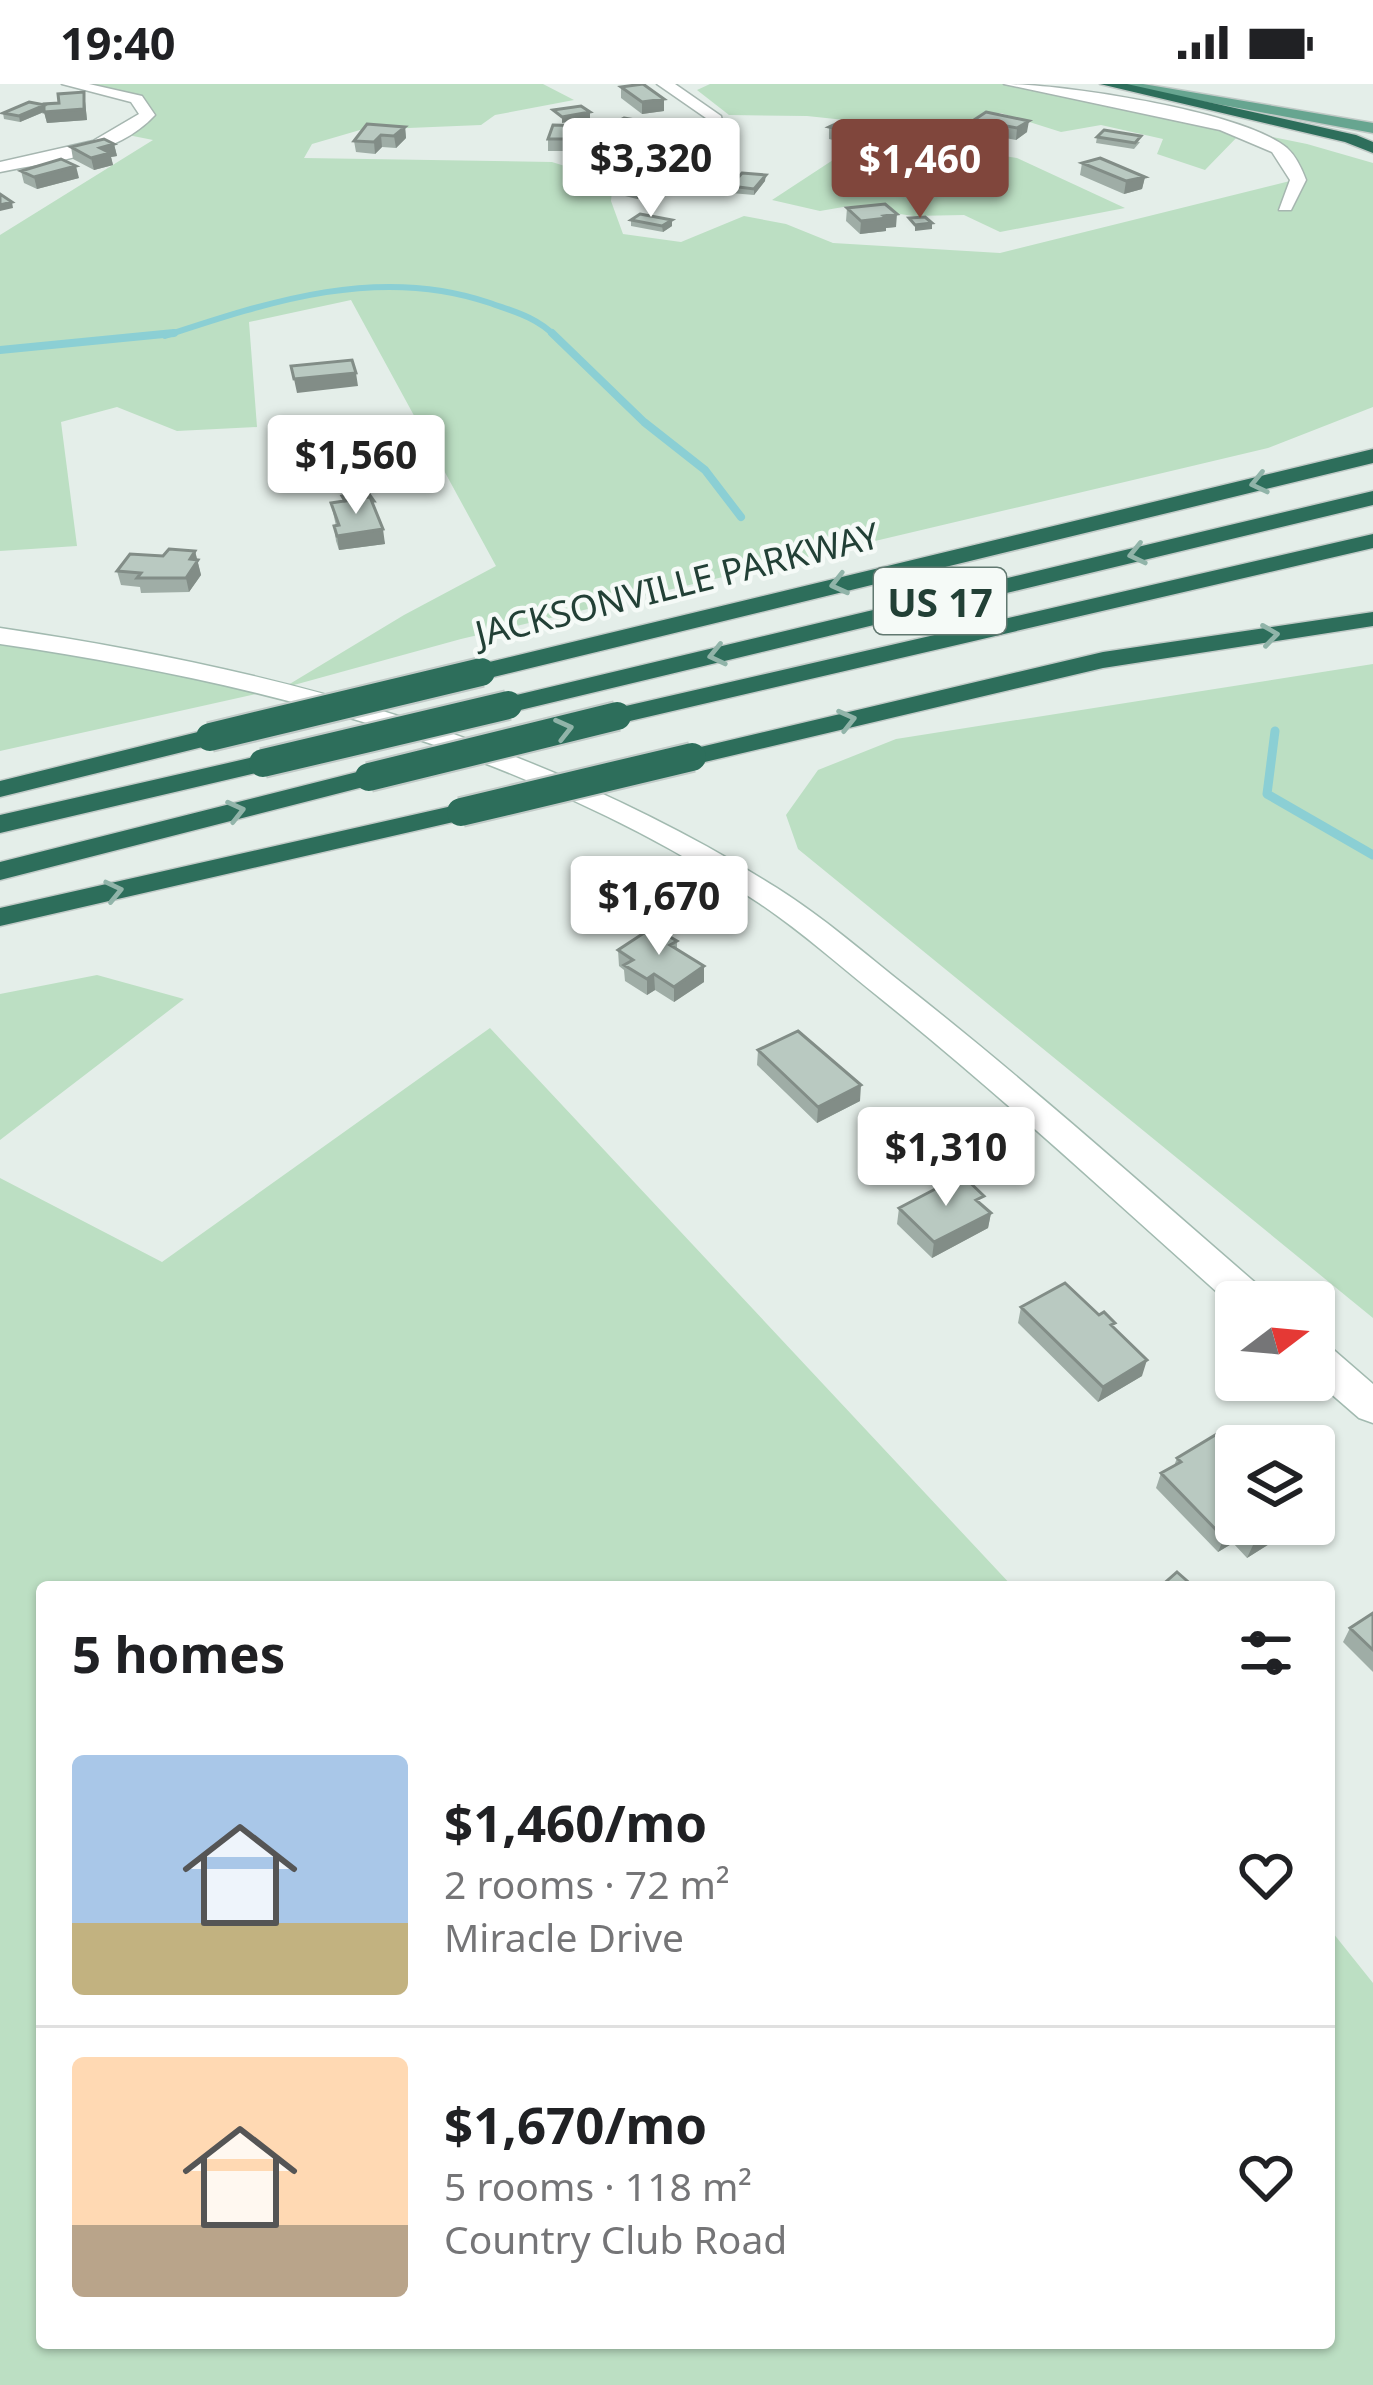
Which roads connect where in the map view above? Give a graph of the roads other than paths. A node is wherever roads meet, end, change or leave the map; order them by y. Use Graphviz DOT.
graph roads {
  1 [pos="69,84"];
  2 [pos="664,84"];
  3 [pos="1011,84"];
  4 [pos="1106,84"];
  5 [pos="1117,84"];
  6 [pos="1199,84"];
  7 [pos="1373,109"];
  8 [pos="1373,128"];
  9 [pos="1373,148"];
  10 [pos="0,167"];
  11 [pos="706,172"];
  12 [pos="1286,206"];
  13 [pos="1373,454"];
  14 [pos="1373,498"];
  15 [pos="1373,541"];
  16 [pos="1373,620"];
  17 [pos="0,636"];
  18 [pos="0,789"];
  19 [pos="0,824"];
  20 [pos="0,871"];
  21 [pos="0,917"];
  22 [pos="1228,1281"];
  23 [pos="1335,1374"];
  24 [pos="1373,1407"];
  1 -- 10 [label="street"];
  2 -- 11 [label="street"];
  3 -- 12 [label="street"];
  4 -- 9 [label="highway"];
  5 -- 8 [label="main road"];
  6 -- 7 [label="main road"];
  13 -- 18 [label="highway, JACKSONVILLE PARKWAY, one-way, bridge"];
  14 -- 19 [label="highway, US 17, one-way, bridge"];
  20 -- 15 [label="highway, US 17, one-way, bridge"];
  21 -- 16 [label="highway, one-way, bridge"];
  17 -- 22 [label="street"];
  23 -- 24 [label="street"];
}
